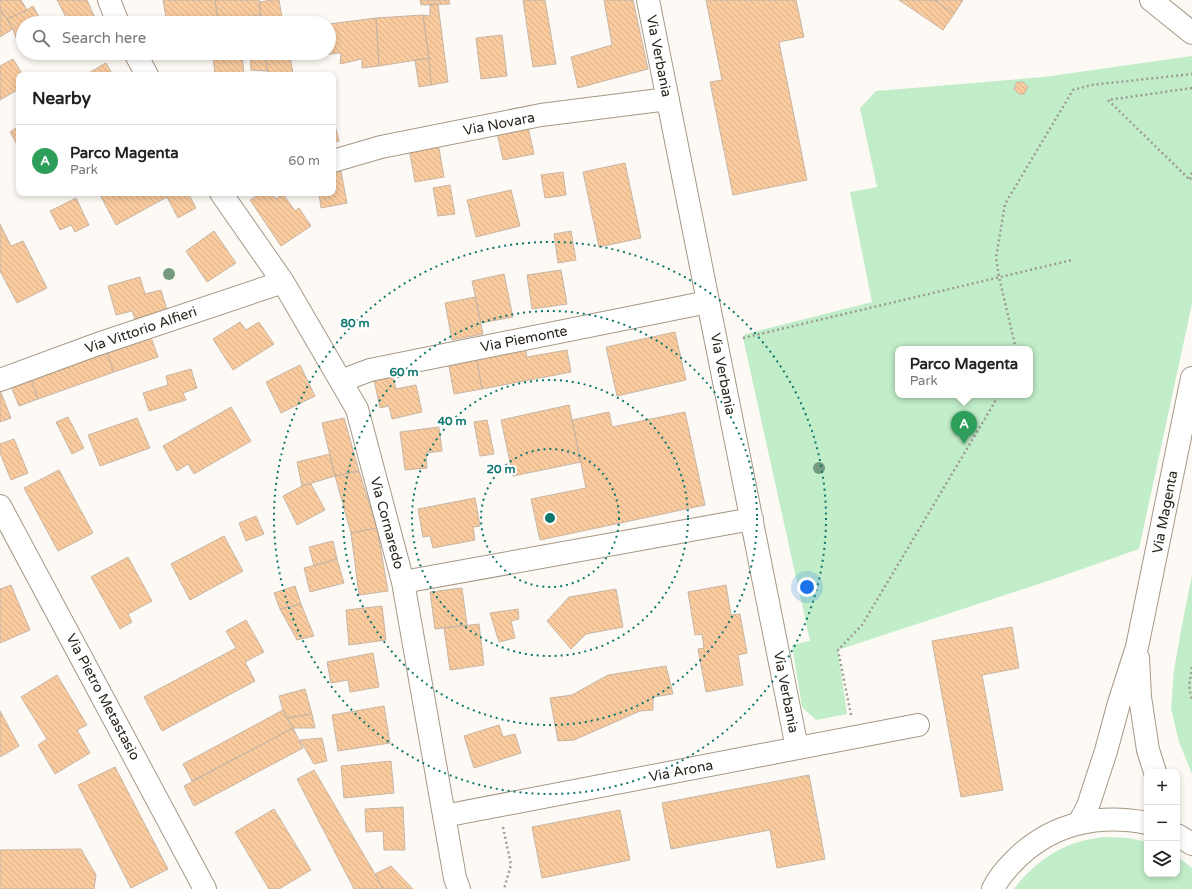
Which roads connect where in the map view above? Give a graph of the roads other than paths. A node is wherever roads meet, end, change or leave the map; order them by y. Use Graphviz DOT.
graph roads {
  1 [pos="109,0"];
  2 [pos="648,0"];
  3 [pos="1151,0"];
  4 [pos="115,16"];
  5 [pos="1192,33"];
  6 [pos="139,60"];
  7 [pos="145,72"];
  8 [pos="668,99"];
  9 [pos="336,160"];
  10 [pos="225,196"];
  11 [pos="283,282"];
  12 [pos="708,302"];
  13 [pos="1192,378"];
  14 [pos="0,380"];
  15 [pos="341,381"];
  16 [pos="0,506"];
  17 [pos="752,519"];
  18 [pos="403,582"];
  19 [pos="1137,647"];
  20 [pos="918,724"];
  21 [pos="797,748"];
  22 [pos="1154,769"];
  23 [pos="444,816"];
  24 [pos="1079,823"];
  25 [pos="1144,823"];
  26 [pos="991,888"];
  27 [pos="205,889"];
  28 [pos="459,889"];
  1 -- 4 [label="street"];
  2 -- 8 [label="street, Via Verbania"];
  3 -- 5 [label="street"];
  6 -- 7 [label="street"];
  8 -- 9 [label="street, Via Novara"];
  8 -- 12 [label="street, Via Verbania"];
  10 -- 11 [label="street, Via Cornaredo"];
  11 -- 14 [label="street, Via Vittorio Alfieri"];
  11 -- 15 [label="street, Via Cornaredo"];
  12 -- 15 [label="street, Via Piemonte"];
  12 -- 17 [label="street, Via Verbania"];
  13 -- 19 [label="street, Via Magenta"];
  15 -- 18 [label="street, Via Cornaredo"];
  16 -- 27 [label="street, Via Pietro Metastasio"];
  17 -- 18 [label="street"];
  17 -- 21 [label="street, Via Verbania"];
  18 -- 23 [label="street, Via Cornaredo"];
  19 -- 22 [label="street, Via Magenta"];
  19 -- 24 [label="street, Via Magenta"];
  20 -- 21 [label="street, Via Arona"];
  21 -- 23 [label="street, Via Arona"];
  23 -- 28 [label="street, Via Cornaredo"];
  24 -- 25 [label="street"];
  24 -- 26 [label="street"];
}
